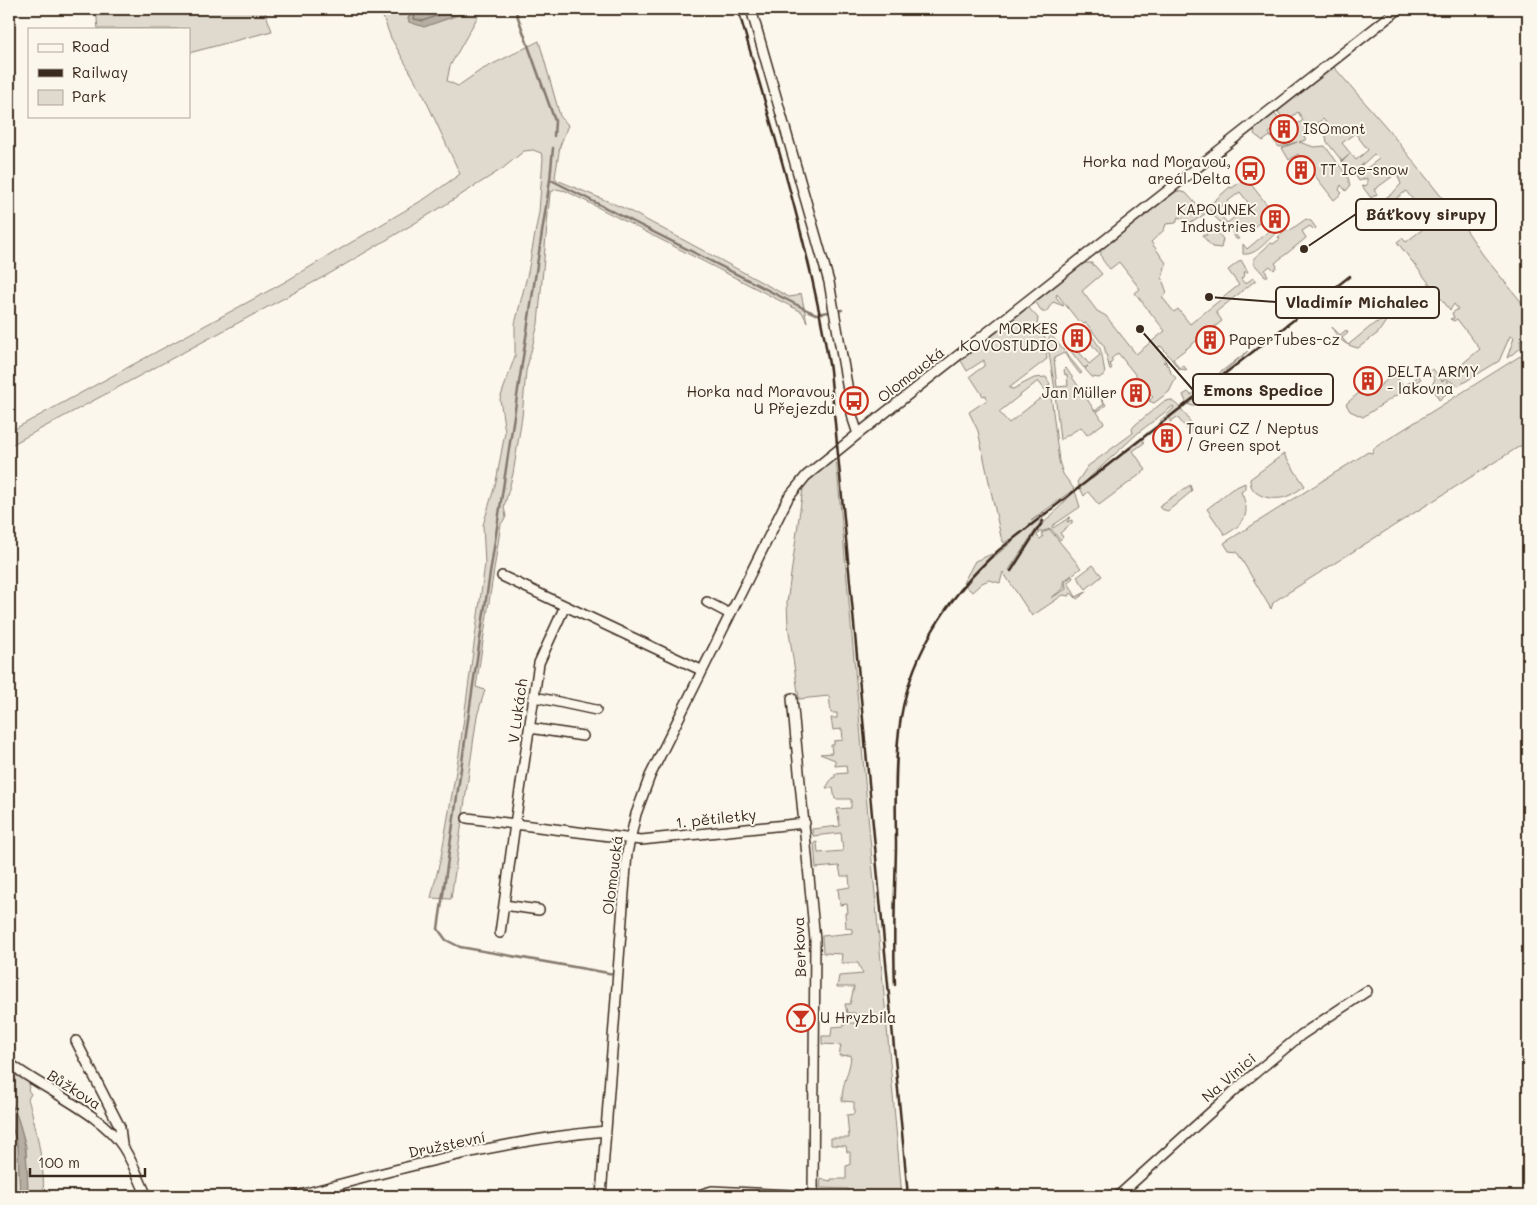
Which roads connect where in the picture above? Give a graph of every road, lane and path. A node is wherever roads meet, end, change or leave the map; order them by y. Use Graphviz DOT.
graph roads {
  1 [pos="751,9"];
  2 [pos="1399,9"];
  3 [pos="858,434"];
  4 [pos="502,576"];
  5 [pos="708,602"];
  6 [pos="565,606"];
  7 [pos="730,614"];
  8 [pos="701,670"];
  9 [pos="535,698"];
  10 [pos="792,698"];
  11 [pos="596,710"];
  12 [pos="530,728"];
  13 [pos="583,736"];
  14 [pos="467,818"];
  15 [pos="805,823"];
  16 [pos="516,824"];
  17 [pos="630,839"];
  18 [pos="504,905"];
  19 [pos="539,910"];
  20 [pos="500,933"];
  21 [pos="1367,991"];
  22 [pos="76,1040"];
  23 [pos="9,1063"];
  24 [pos="606,1131"];
  25 [pos="122,1145"];
  26 [pos="147,1196"];
  27 [pos="296,1196"];
  28 [pos="601,1196"];
  29 [pos="695,1196"];
  30 [pos="813,1196"];
  31 [pos="1118,1196"];
  1 -- 3 [label="street"];
  2 -- 3 [label="street, Olomoucká"];
  3 -- 7 [label="street, Olomoucká"];
  4 -- 6 [label="street"];
  5 -- 7 [label="street"];
  6 -- 8 [label="street"];
  6 -- 9 [label="street, V Lukách"];
  7 -- 8 [label="street, Olomoucká"];
  8 -- 17 [label="street, Olomoucká"];
  9 -- 11 [label="street"];
  9 -- 12 [label="street, V Lukách"];
  10 -- 15 [label="street, Berkova"];
  12 -- 13 [label="street"];
  12 -- 16 [label="street, V Lukách"];
  14 -- 16 [label="street"];
  15 -- 17 [label="street, 1. pětiletky"];
  15 -- 30 [label="street, Berkova"];
  16 -- 17 [label="street"];
  16 -- 18 [label="street, V Lukách"];
  17 -- 24 [label="street, Olomoucká"];
  18 -- 19 [label="street"];
  18 -- 20 [label="street, V Lukách"];
  21 -- 31 [label="street, Na Vinici"];
  22 -- 25 [label="street, Bůžkova"];
  23 -- 25 [label="street, Bůžkova"];
  24 -- 27 [label="street, Družstevní"];
  24 -- 28 [label="street, Olomoucká"];
  25 -- 26 [label="street, Bůžkova"];
  29 -- 30 [label="street"];
}
